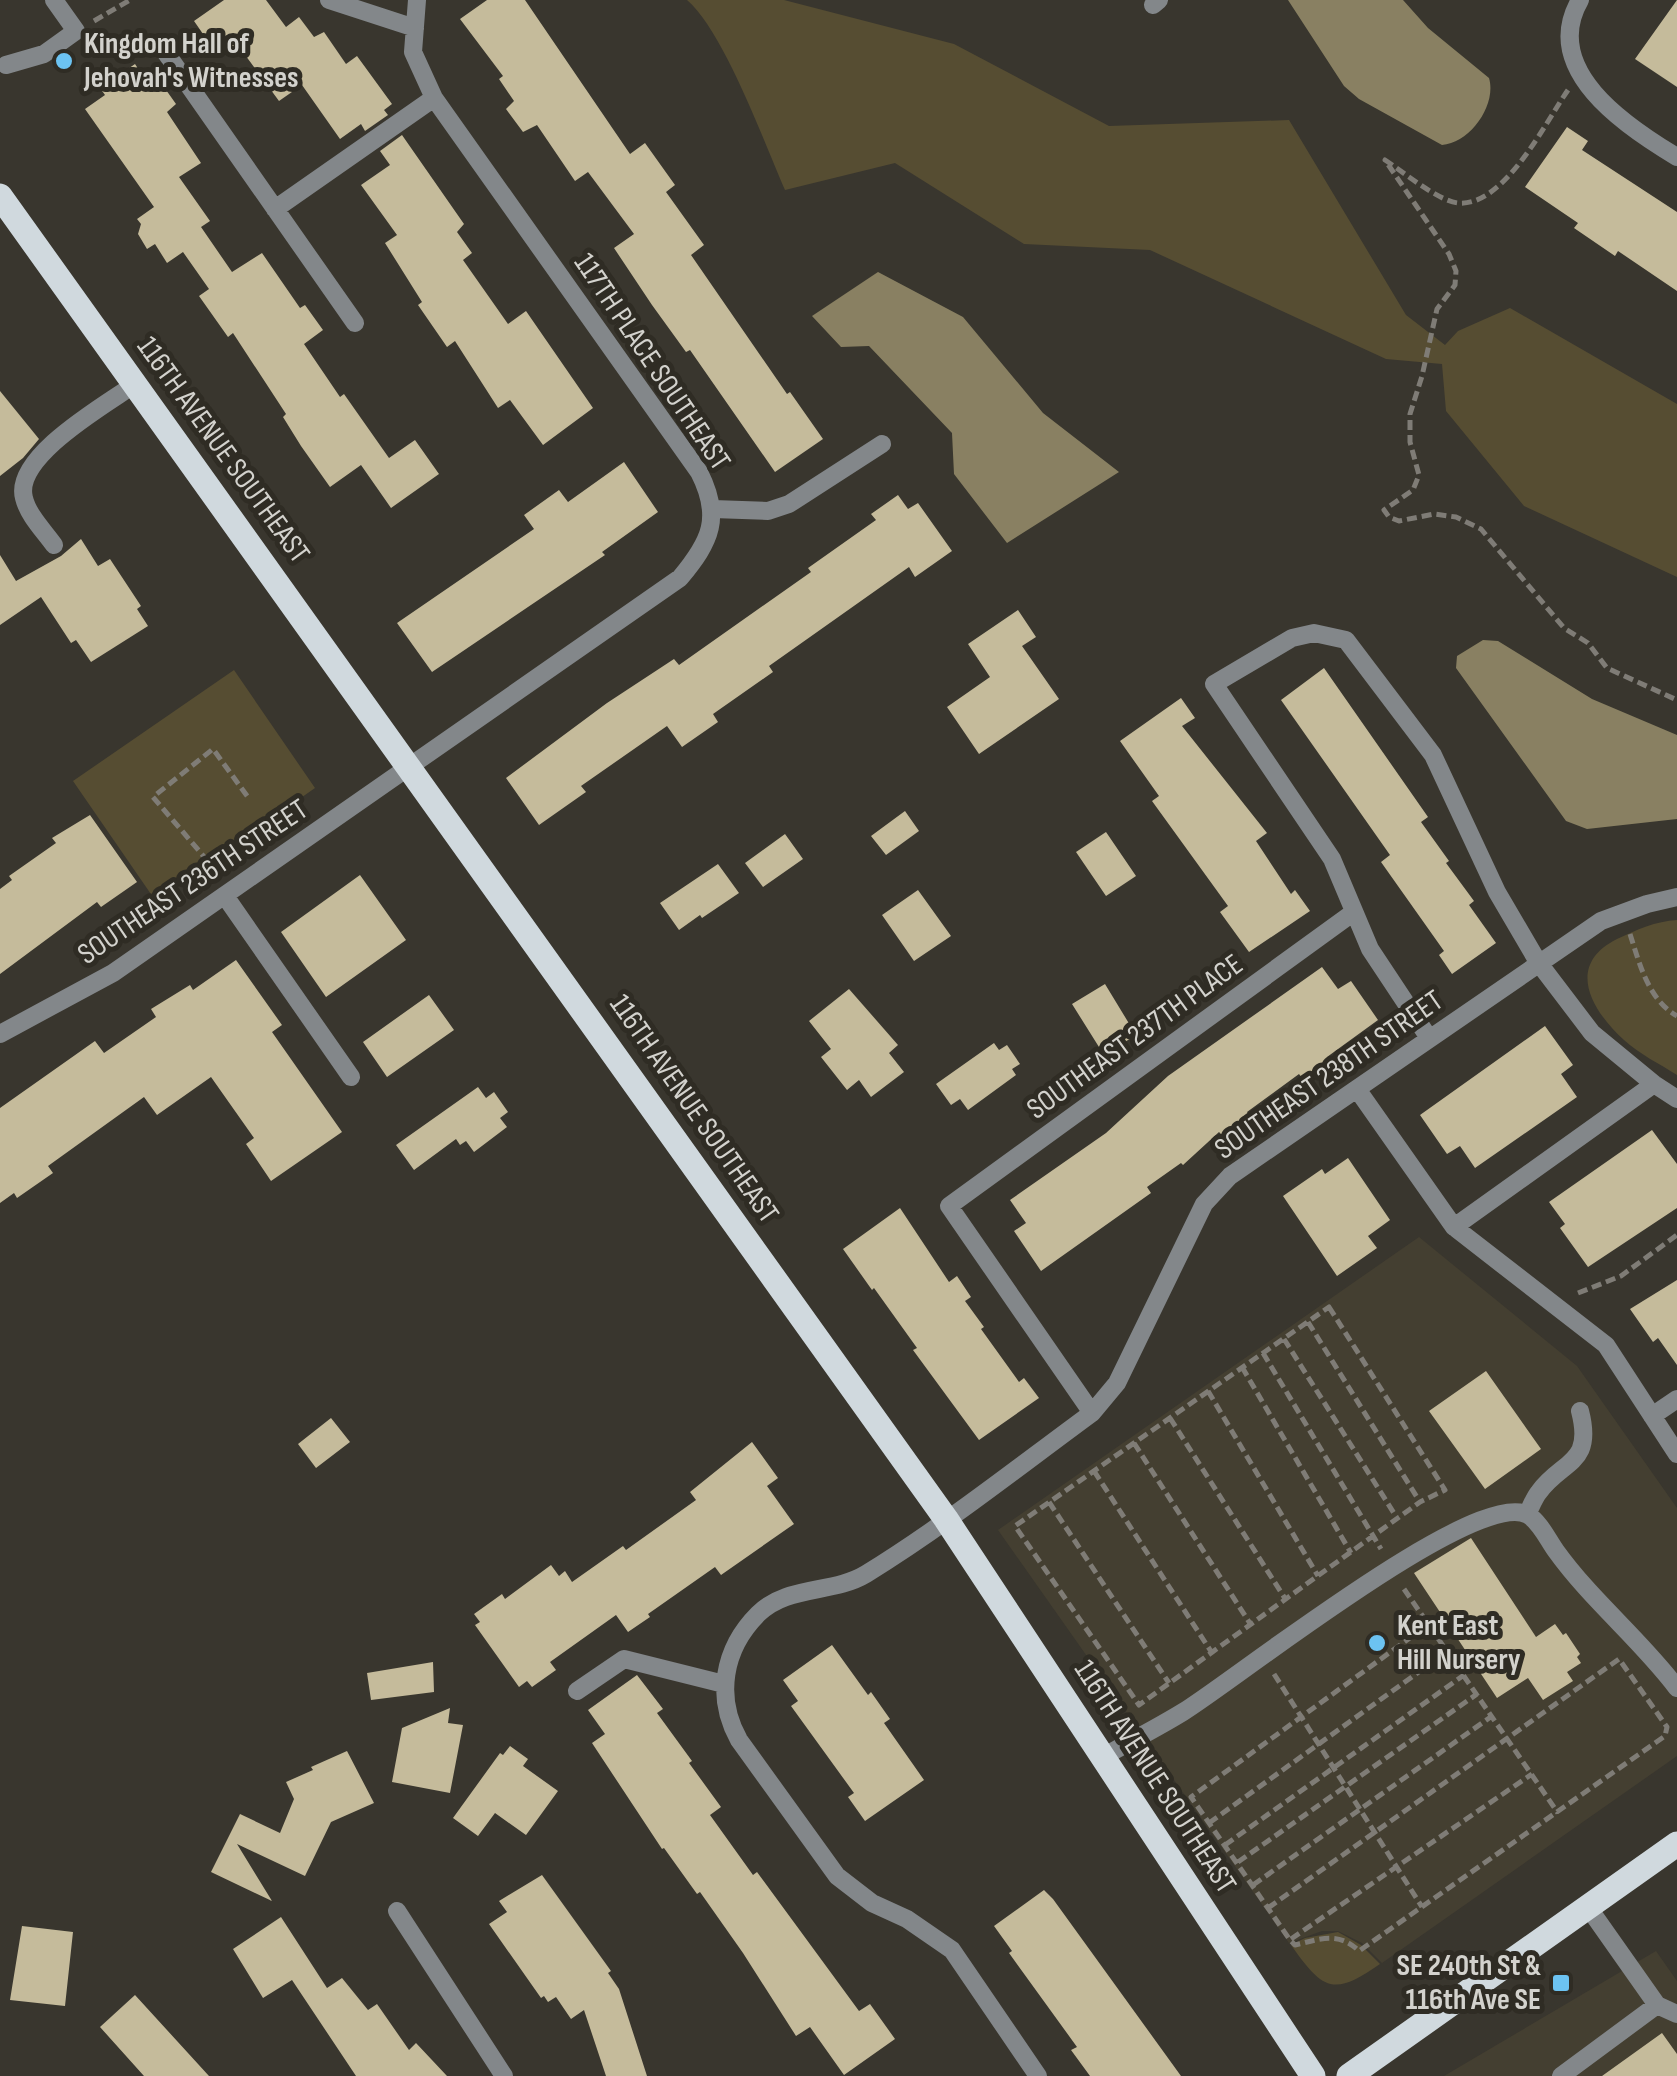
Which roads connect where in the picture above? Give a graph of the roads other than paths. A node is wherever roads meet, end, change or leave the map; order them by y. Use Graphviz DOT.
graph roads {
  1 [pos="54,0"];
  2 [pos="329,0"];
  3 [pos="417,0"];
  4 [pos="1580,0"];
  5 [pos="415,28"];
  6 [pos="164,50"];
  7 [pos="2,63"];
  8 [pos="434,98"];
  9 [pos="1677,157"];
  10 [pos="0,196"];
  11 [pos="275,209"];
  12 [pos="355,323"];
  13 [pos="135,384"];
  14 [pos="882,444"];
  15 [pos="713,509"];
  16 [pos="54,545"];
  17 [pos="411,768"];
  18 [pos="229,893"];
  19 [pos="1677,897"];
  20 [pos="1354,912"];
  21 [pos="1538,962"];
  22 [pos="0,1034"];
  23 [pos="1430,1038"];
  24 [pos="350,1078"];
  25 [pos="1654,1084"];
  26 [pos="1357,1088"];
  27 [pos="1677,1099"];
  28 [pos="1454,1227"];
  29 [pos="1677,1398"];
  30 [pos="1580,1411"];
  31 [pos="1092,1414"];
  32 [pos="1652,1416"];
  33 [pos="1677,1454"];
  34 [pos="1527,1514"];
  35 [pos="946,1519"];
  36 [pos="724,1684"];
  37 [pos="1677,1688"];
  38 [pos="577,1691"];
  39 [pos="1103,1757"];
  40 [pos="1677,1844"];
  41 [pos="1588,1906"];
  42 [pos="397,1911"];
  43 [pos="1657,2005"];
  44 [pos="1677,2014"];
  45 [pos="504,2076"];
  46 [pos="1038,2076"];
  47 [pos="1313,2076"];
  48 [pos="1349,2076"];
  49 [pos="1561,2076"];
  1 -- 7 [label="street"];
  2 -- 5 [label="street"];
  3 -- 5 [label="street, 117TH PLACE SOUTHEAST"];
  4 -- 9 [label="street"];
  5 -- 8 [label="street, 117TH PLACE SOUTHEAST"];
  6 -- 11 [label="street"];
  8 -- 11 [label="street"];
  8 -- 15 [label="street, 117TH PLACE SOUTHEAST"];
  10 -- 13 [label="main road, 116TH AVENUE SOUTHEAST"];
  11 -- 12 [label="street"];
  13 -- 16 [label="street"];
  13 -- 17 [label="main road, 116TH AVENUE SOUTHEAST"];
  14 -- 15 [label="street"];
  15 -- 17 [label="street, 117TH PLACE SOUTHEAST"];
  17 -- 18 [label="street, SOUTHEAST 236TH STREET"];
  17 -- 35 [label="main road, 116TH AVENUE SOUTHEAST"];
  18 -- 22 [label="street, SOUTHEAST 236TH STREET"];
  18 -- 24 [label="street"];
  19 -- 21 [label="street, SOUTHEAST 238TH STREET"];
  20 -- 21 [label="street"];
  20 -- 23 [label="street"];
  20 -- 31 [label="street, SOUTHEAST 237TH PLACE"];
  21 -- 23 [label="street, SOUTHEAST 238TH STREET"];
  21 -- 25 [label="street"];
  23 -- 26 [label="street, SOUTHEAST 238TH STREET"];
  25 -- 27 [label="street"];
  25 -- 28 [label="street"];
  26 -- 28 [label="street"];
  26 -- 31 [label="street, SOUTHEAST 238TH STREET"];
  28 -- 32 [label="street"];
  29 -- 32 [label="street"];
  30 -- 34 [label="street"];
  31 -- 35 [label="street, SOUTHEAST 238TH STREET"];
  32 -- 33 [label="street"];
  34 -- 37 [label="street"];
  34 -- 39 [label="street"];
  35 -- 36 [label="street, SOUTHEAST 238TH STREET"];
  35 -- 39 [label="main road, 116TH AVENUE SOUTHEAST"];
  36 -- 38 [label="street"];
  36 -- 46 [label="street"];
  39 -- 47 [label="main road, 116TH AVENUE SOUTHEAST"];
  40 -- 41 [label="main road"];
  41 -- 43 [label="street"];
  41 -- 48 [label="main road"];
  42 -- 45 [label="street"];
  43 -- 44 [label="street"];
  43 -- 49 [label="street"];
}
